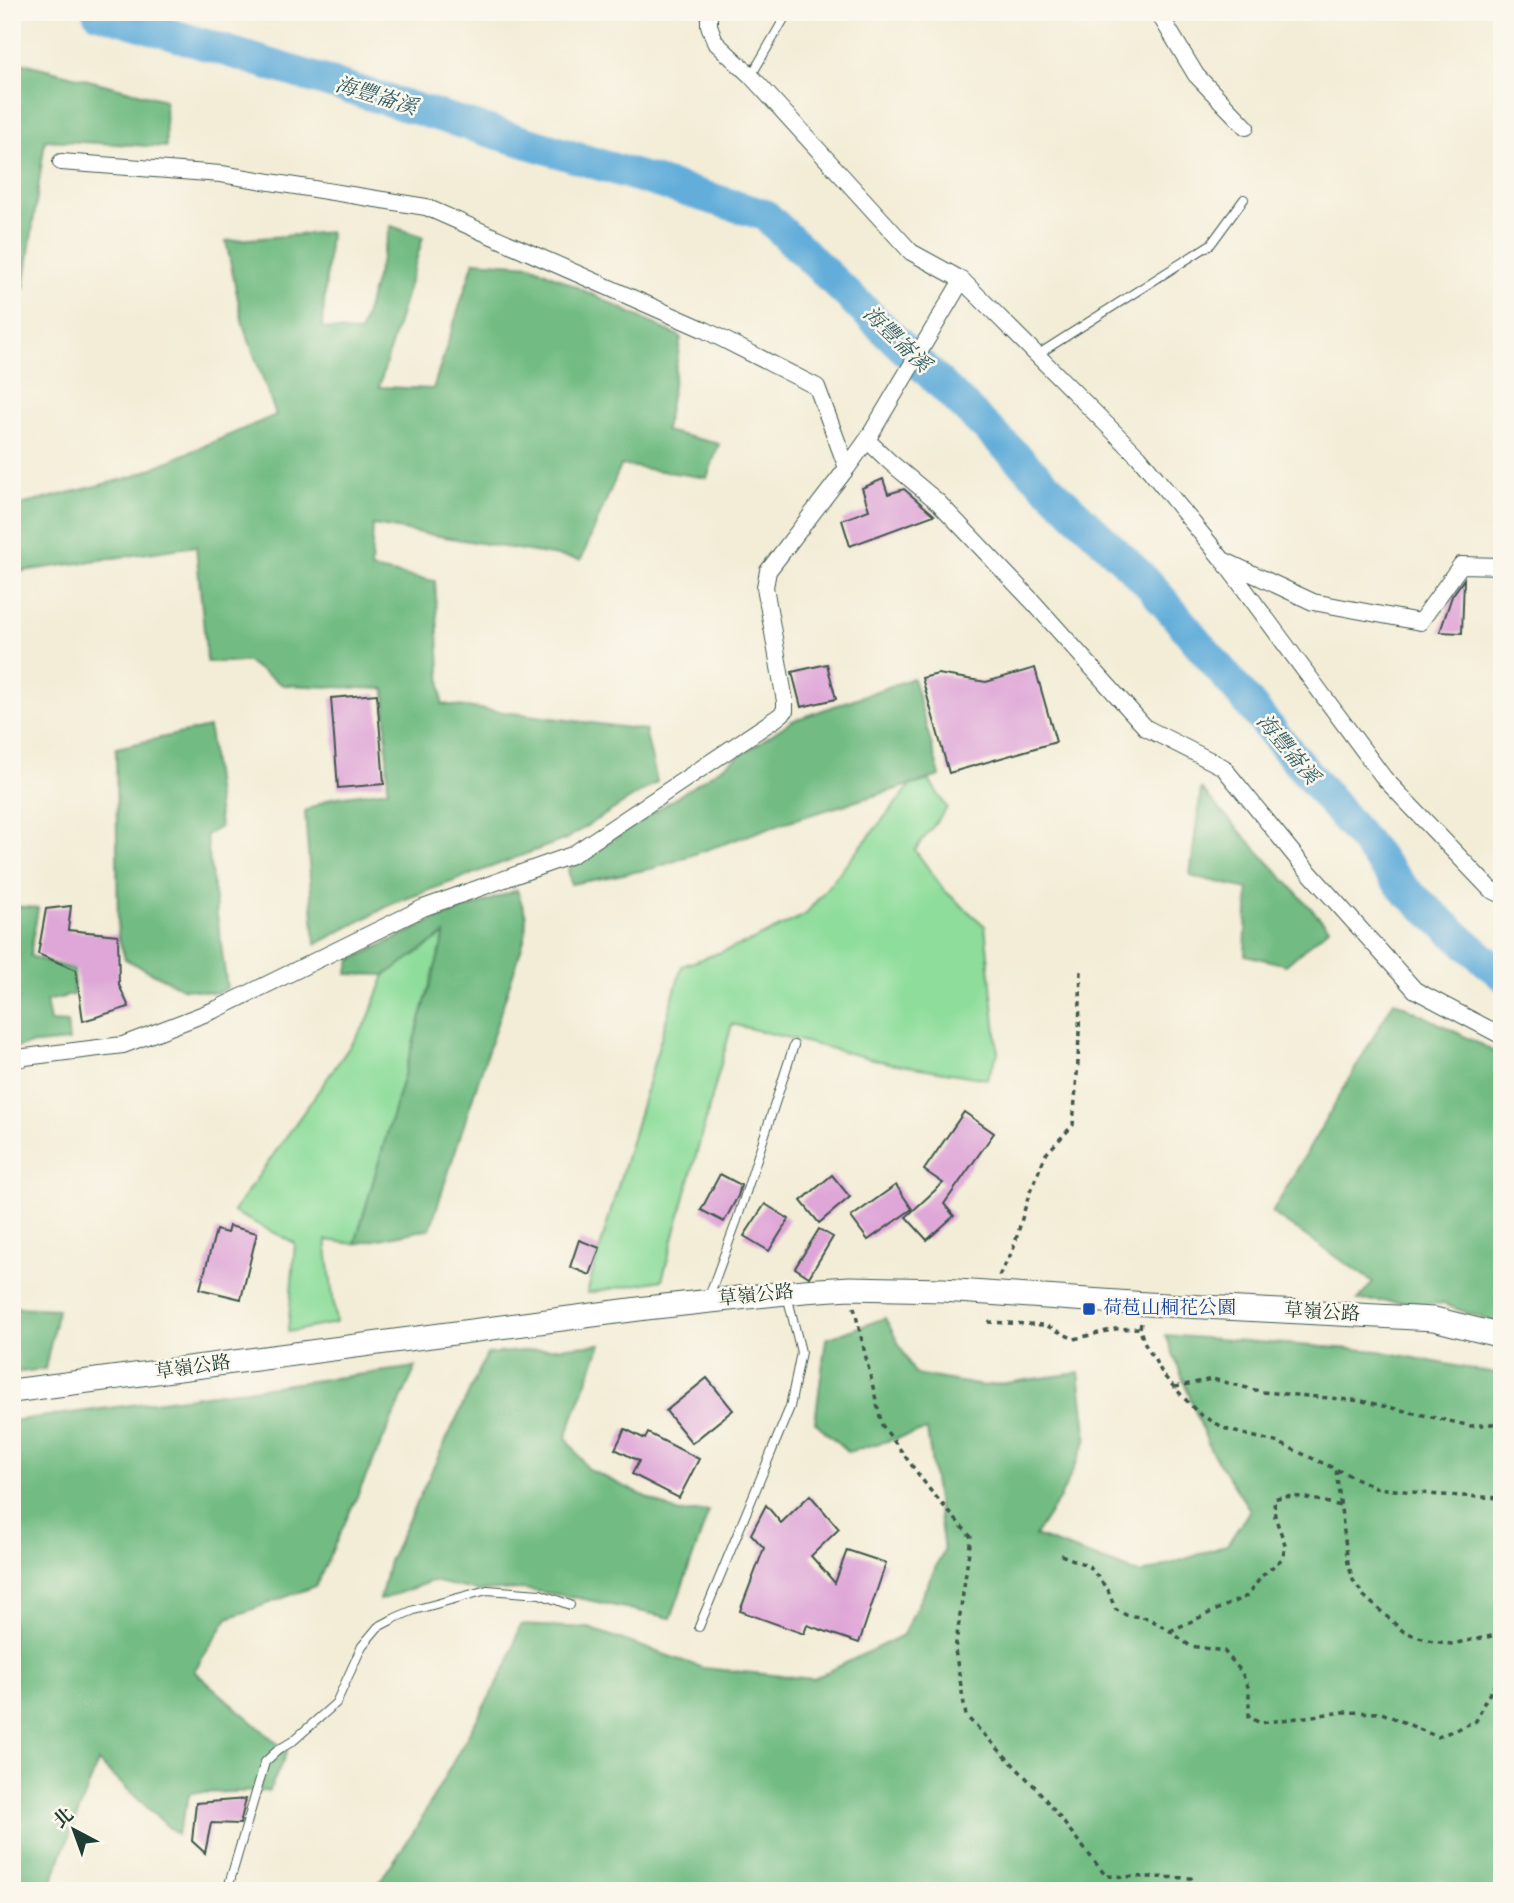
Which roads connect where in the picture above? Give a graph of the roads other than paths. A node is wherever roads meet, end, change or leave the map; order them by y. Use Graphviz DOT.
graph roads {
  1 [pos="709,12"];
  2 [pos="788,12"];
  3 [pos="1158,12"];
  4 [pos="751,76"];
  5 [pos="1246,127"];
  6 [pos="61,162"];
  7 [pos="1244,199"];
  8 [pos="962,280"];
  9 [pos="1037,355"];
  10 [pos="867,440"];
  11 [pos="847,468"];
  12 [pos="1222,559"];
  13 [pos="1502,566"];
  14 [pos="1502,895"];
  15 [pos="1502,1036"];
  16 [pos="794,1045"];
  17 [pos="12,1061"];
  18 [pos="786,1293"];
  19 [pos="707,1301"];
  20 [pos="1502,1336"];
  21 [pos="12,1391"];
  22 [pos="569,1605"];
  23 [pos="699,1627"];
  24 [pos="227,1891"];
  1 -- 4 [label="street"];
  2 -- 4 [label="lane"];
  3 -- 5 [label="street"];
  4 -- 8 [label="street"];
  6 -- 11 [label="street"];
  7 -- 9 [label="lane"];
  8 -- 9 [label="street"];
  8 -- 10 [label="street"];
  9 -- 12 [label="street"];
  10 -- 11 [label="street"];
  10 -- 15 [label="street"];
  11 -- 17 [label="street"];
  12 -- 13 [label="street"];
  12 -- 14 [label="street"];
  16 -- 19 [label="lane"];
  18 -- 19 [label="main road, 草嶺公路"];
  18 -- 20 [label="main road, 草嶺公路"];
  18 -- 23 [label="lane"];
  19 -- 21 [label="main road, 草嶺公路"];
  22 -- 24 [label="lane"];
}
